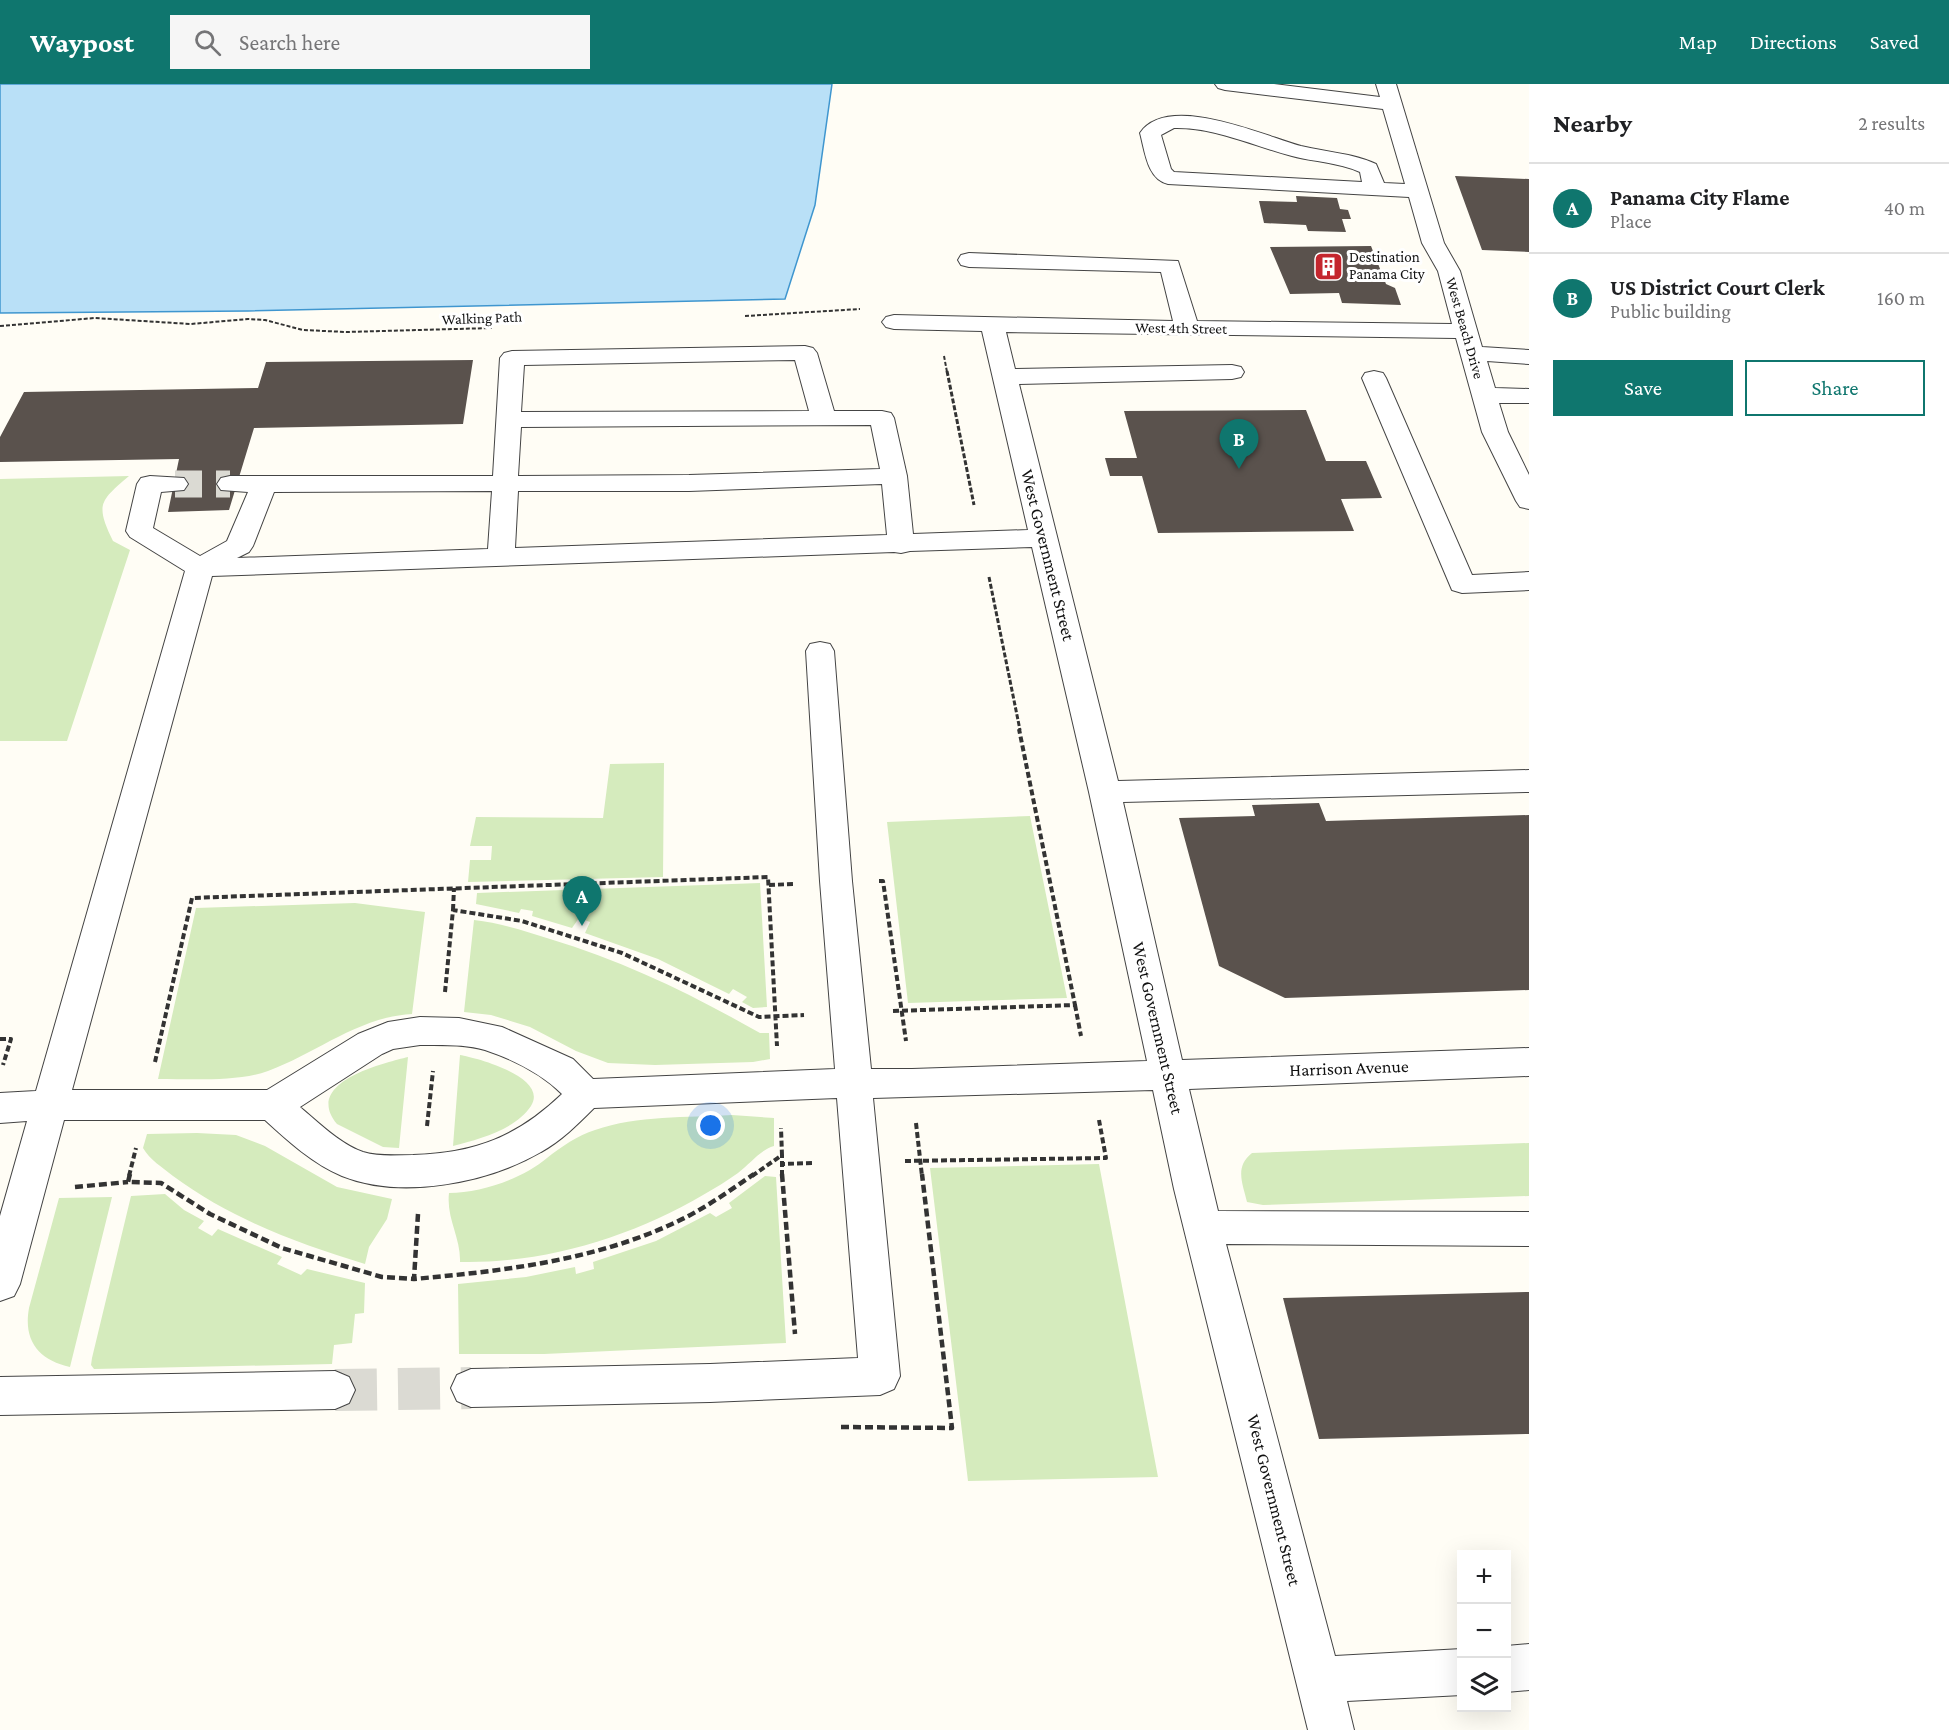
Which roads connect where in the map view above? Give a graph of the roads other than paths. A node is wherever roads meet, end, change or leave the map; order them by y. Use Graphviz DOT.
graph roads {
  1 [pos="1225,84"];
  2 [pos="1389,94"];
  3 [pos="1375,190"];
  4 [pos="1418,191"];
  5 [pos="969,260"];
  6 [pos="894,322"];
  7 [pos="992,324"];
  8 [pos="1187,328"];
  9 [pos="1470,342"];
  10 [pos="1529,357"];
  11 [pos="1232,372"];
  12 [pos="1004,377"];
  13 [pos="1374,378"];
  14 [pos="1484,395"];
  15 [pos="1529,396"];
  16 [pos="824,418"];
  17 [pos="508,420"];
  18 [pos="894,476"];
  19 [pos="176,484"];
  20 [pos="230,484"];
  21 [pos="264,484"];
  22 [pos="505,484"];
  23 [pos="1529,501"];
  24 [pos="1044,538"];
  25 [pos="902,544"];
  26 [pos="501,558"];
  27 [pos="200,568"];
  28 [pos="1529,581"];
  29 [pos="819,651"];
  30 [pos="1529,781"];
  31 [pos="1105,792"];
  32 [pos="1529,1062"];
  33 [pos="1168,1074"];
  34 [pos="855,1083"];
  35 [pos="585,1094"];
  36 [pos="49,1105"];
  37 [pos="273,1105"];
  38 [pos="0,1108"];
  39 [pos="1203,1227"];
  40 [pos="1529,1229"];
  41 [pos="0,1284"];
  42 [pos="471,1388"];
  43 [pos="335,1390"];
  44 [pos="0,1396"];
  45 [pos="1529,1667"];
  46 [pos="1511,1669"];
  47 [pos="1457,1672"];
  48 [pos="1319,1679"];
  49 [pos="1331,1730"];
  1 -- 2 [label="street"];
  2 -- 4 [label="street, West Beach Drive"];
  3 -- 3 [label="street"];
  3 -- 4 [label="street"];
  4 -- 9 [label="street, West Beach Drive"];
  5 -- 8 [label="street"];
  6 -- 7 [label="street, West 4th Street"];
  7 -- 8 [label="street, West 4th Street"];
  7 -- 12 [label="street, West Government Street"];
  8 -- 9 [label="street, West 4th Street"];
  9 -- 10 [label="street, West 4th Street"];
  9 -- 14 [label="street, West Beach Drive"];
  11 -- 12 [label="street"];
  12 -- 24 [label="street, West Government Street"];
  13 -- 28 [label="street"];
  14 -- 15 [label="street"];
  14 -- 23 [label="street, West Beach Drive"];
  16 -- 17 [label="street"];
  16 -- 17 [label="street"];
  16 -- 18 [label="street"];
  17 -- 22 [label="street"];
  18 -- 22 [label="street"];
  18 -- 25 [label="street"];
  19 -- 27 [label="street"];
  20 -- 21 [label="street"];
  21 -- 22 [label="street"];
  21 -- 27 [label="street"];
  22 -- 26 [label="street"];
  24 -- 25 [label="street"];
  24 -- 31 [label="street, West Government Street"];
  25 -- 26 [label="street"];
  26 -- 27 [label="street"];
  27 -- 36 [label="street"];
  29 -- 34 [label="street"];
  30 -- 31 [label="street"];
  31 -- 33 [label="street, West Government Street"];
  32 -- 33 [label="street, Harrison Avenue"];
  33 -- 34 [label="street, Harrison Avenue"];
  33 -- 39 [label="street, West Government Street"];
  34 -- 35 [label="street, Harrison Avenue"];
  34 -- 42 [label="street"];
  35 -- 37 [label="street"];
  35 -- 37 [label="street"];
  36 -- 37 [label="street"];
  36 -- 38 [label="street"];
  36 -- 41 [label="street"];
  39 -- 40 [label="street"];
  39 -- 48 [label="street, West Government Street"];
  43 -- 44 [label="street"];
  45 -- 46 [label="street"];
  47 -- 48 [label="street"];
  48 -- 49 [label="street, West Government Street"];
}
